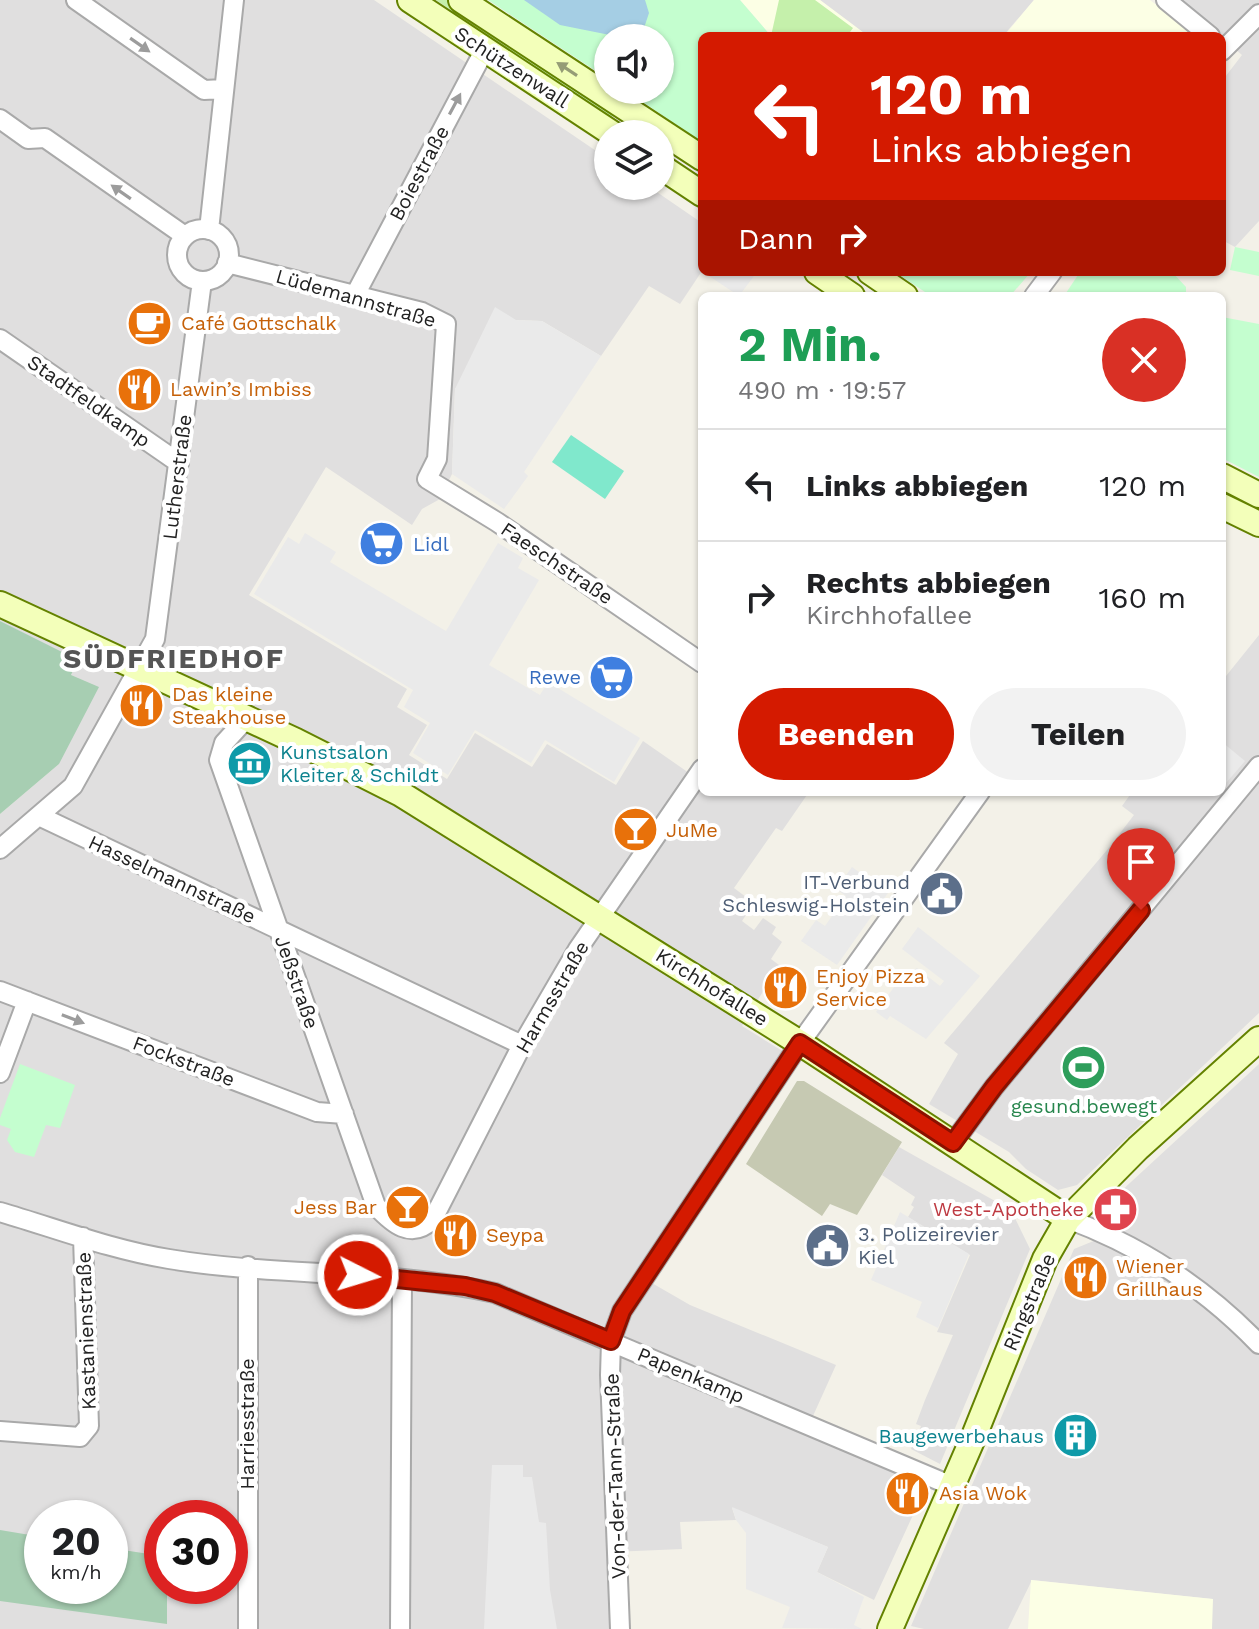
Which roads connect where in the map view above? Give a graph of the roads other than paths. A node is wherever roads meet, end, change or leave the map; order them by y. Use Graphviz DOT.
graph roads {
  1 [pos="76,0"];
  2 [pos="234,0"];
  3 [pos="410,0"];
  4 [pos="461,0"];
  5 [pos="1166,0"];
  6 [pos="1259,14"];
  7 [pos="1204,32"];
  8 [pos="1226,40"];
  9 [pos="485,49"];
  10 [pos="224,89"];
  11 [pos="0,119"];
  12 [pos="594,121"];
  13 [pos="698,155"];
  14 [pos="674,175"];
  15 [pos="698,191"];
  16 [pos="209,230"];
  17 [pos="185,236"];
  18 [pos="227,263"];
  19 [pos="823,276"];
  20 [pos="876,276"];
  21 [pos="202,281"];
  22 [pos="846,292"];
  23 [pos="899,292"];
  24 [pos="354,297"];
  25 [pos="0,339"];
  26 [pos="437,459"];
  27 [pos="179,463"];
  28 [pos="1226,478"];
  29 [pos="1259,495"];
  30 [pos="1226,508"];
  31 [pos="1259,524"];
  32 [pos="0,604"];
  33 [pos="698,660"];
  34 [pos="139,670"];
  35 [pos="246,719"];
  36 [pos="1259,766"];
  37 [pos="698,775"];
  38 [pos="977,796"];
  39 [pos="39,816"];
  40 [pos="0,849"];
  41 [pos="600,916"];
  42 [pos="279,930"];
  43 [pos="0,991"];
  44 [pos="27,1001"];
  45 [pos="1259,1039"];
  46 [pos="800,1043"];
  47 [pos="522,1045"];
  48 [pos="0,1073"];
  49 [pos="344,1114"];
  50 [pos="953,1143"];
  51 [pos="0,1212"];
  52 [pos="1068,1219"];
  53 [pos="415,1230"];
  54 [pos="83,1237"];
  55 [pos="248,1266"];
  56 [pos="402,1279"];
  57 [pos="1256,1335"];
  58 [pos="611,1341"];
  59 [pos="0,1431"];
  60 [pos="952,1486"];
  61 [pos="248,1629"];
  62 [pos="400,1629"];
  63 [pos="620,1629"];
  64 [pos="890,1629"];
  1 -- 10 [label="street, one-way"];
  2 -- 10 [label="street"];
  3 -- 9 [label="main road, Schützenwall"];
  13 -- 4 [label="main road, Schützenwall, one-way"];
  5 -- 7 [label="street"];
  6 -- 8 [label="street"];
  9 -- 12 [label="main road, Schützenwall"];
  24 -- 9 [label="street, Boiestraße, one-way"];
  10 -- 16 [label="street"];
  17 -- 11 [label="street, one-way"];
  14 -- 15 [label="main road"];
  16 -- 17 [label="street"];
  16 -- 18 [label="street"];
  17 -- 21 [label="street"];
  18 -- 21 [label="street"];
  18 -- 24 [label="street, Lüdemannstraße"];
  19 -- 22 [label="main road"];
  20 -- 23 [label="main road"];
  21 -- 27 [label="street, Lutherstraße"];
  24 -- 26 [label="street, Lüdemannstraße"];
  25 -- 27 [label="street, Stadtfeldkamp"];
  26 -- 33 [label="street, Faeschstraße"];
  27 -- 34 [label="street, Lutherstraße"];
  28 -- 29 [label="main road"];
  30 -- 31 [label="main road"];
  32 -- 34 [label="main road, Kirchhofallee"];
  34 -- 35 [label="main road, Kirchhofallee"];
  34 -- 39 [label="street, Lutherstraße"];
  35 -- 41 [label="main road, Kirchhofallee"];
  35 -- 42 [label="street, Jeßstraße"];
  36 -- 50 [label="street"];
  37 -- 41 [label="street, Harmsstraße"];
  38 -- 46 [label="street, Von-der-Tann-Straße"];
  39 -- 40 [label="street, Lutherstraße"];
  39 -- 42 [label="street, Hasselmannstraße"];
  41 -- 46 [label="main road, Kirchhofallee"];
  41 -- 47 [label="street, Harmsstraße"];
  42 -- 47 [label="street, Hasselmannstraße"];
  42 -- 49 [label="street, Jeßstraße"];
  43 -- 44 [label="street, Fockstraße"];
  44 -- 48 [label="street"];
  44 -- 49 [label="street, Fockstraße, one-way"];
  45 -- 52 [label="main road, Ringstraße"];
  46 -- 50 [label="main road, Kirchhofallee"];
  46 -- 58 [label="street, Von-der-Tann-Straße"];
  47 -- 53 [label="street, Harmsstraße"];
  49 -- 53 [label="street, Jeßstraße"];
  50 -- 52 [label="main road, Kirchhofallee"];
  51 -- 54 [label="street, Papenkamp"];
  52 -- 57 [label="street, Kirchhofallee"];
  52 -- 60 [label="main road, Ringstraße"];
  54 -- 55 [label="street, Papenkamp"];
  54 -- 59 [label="street, Kastanienstraße"];
  55 -- 56 [label="street, Papenkamp"];
  55 -- 61 [label="street, Harriesstraße"];
  56 -- 58 [label="street, Papenkamp"];
  56 -- 62 [label="street"];
  58 -- 60 [label="street, Papenkamp"];
  58 -- 63 [label="street, Von-der-Tann-Straße"];
  60 -- 64 [label="main road, Ringstraße"];
}
